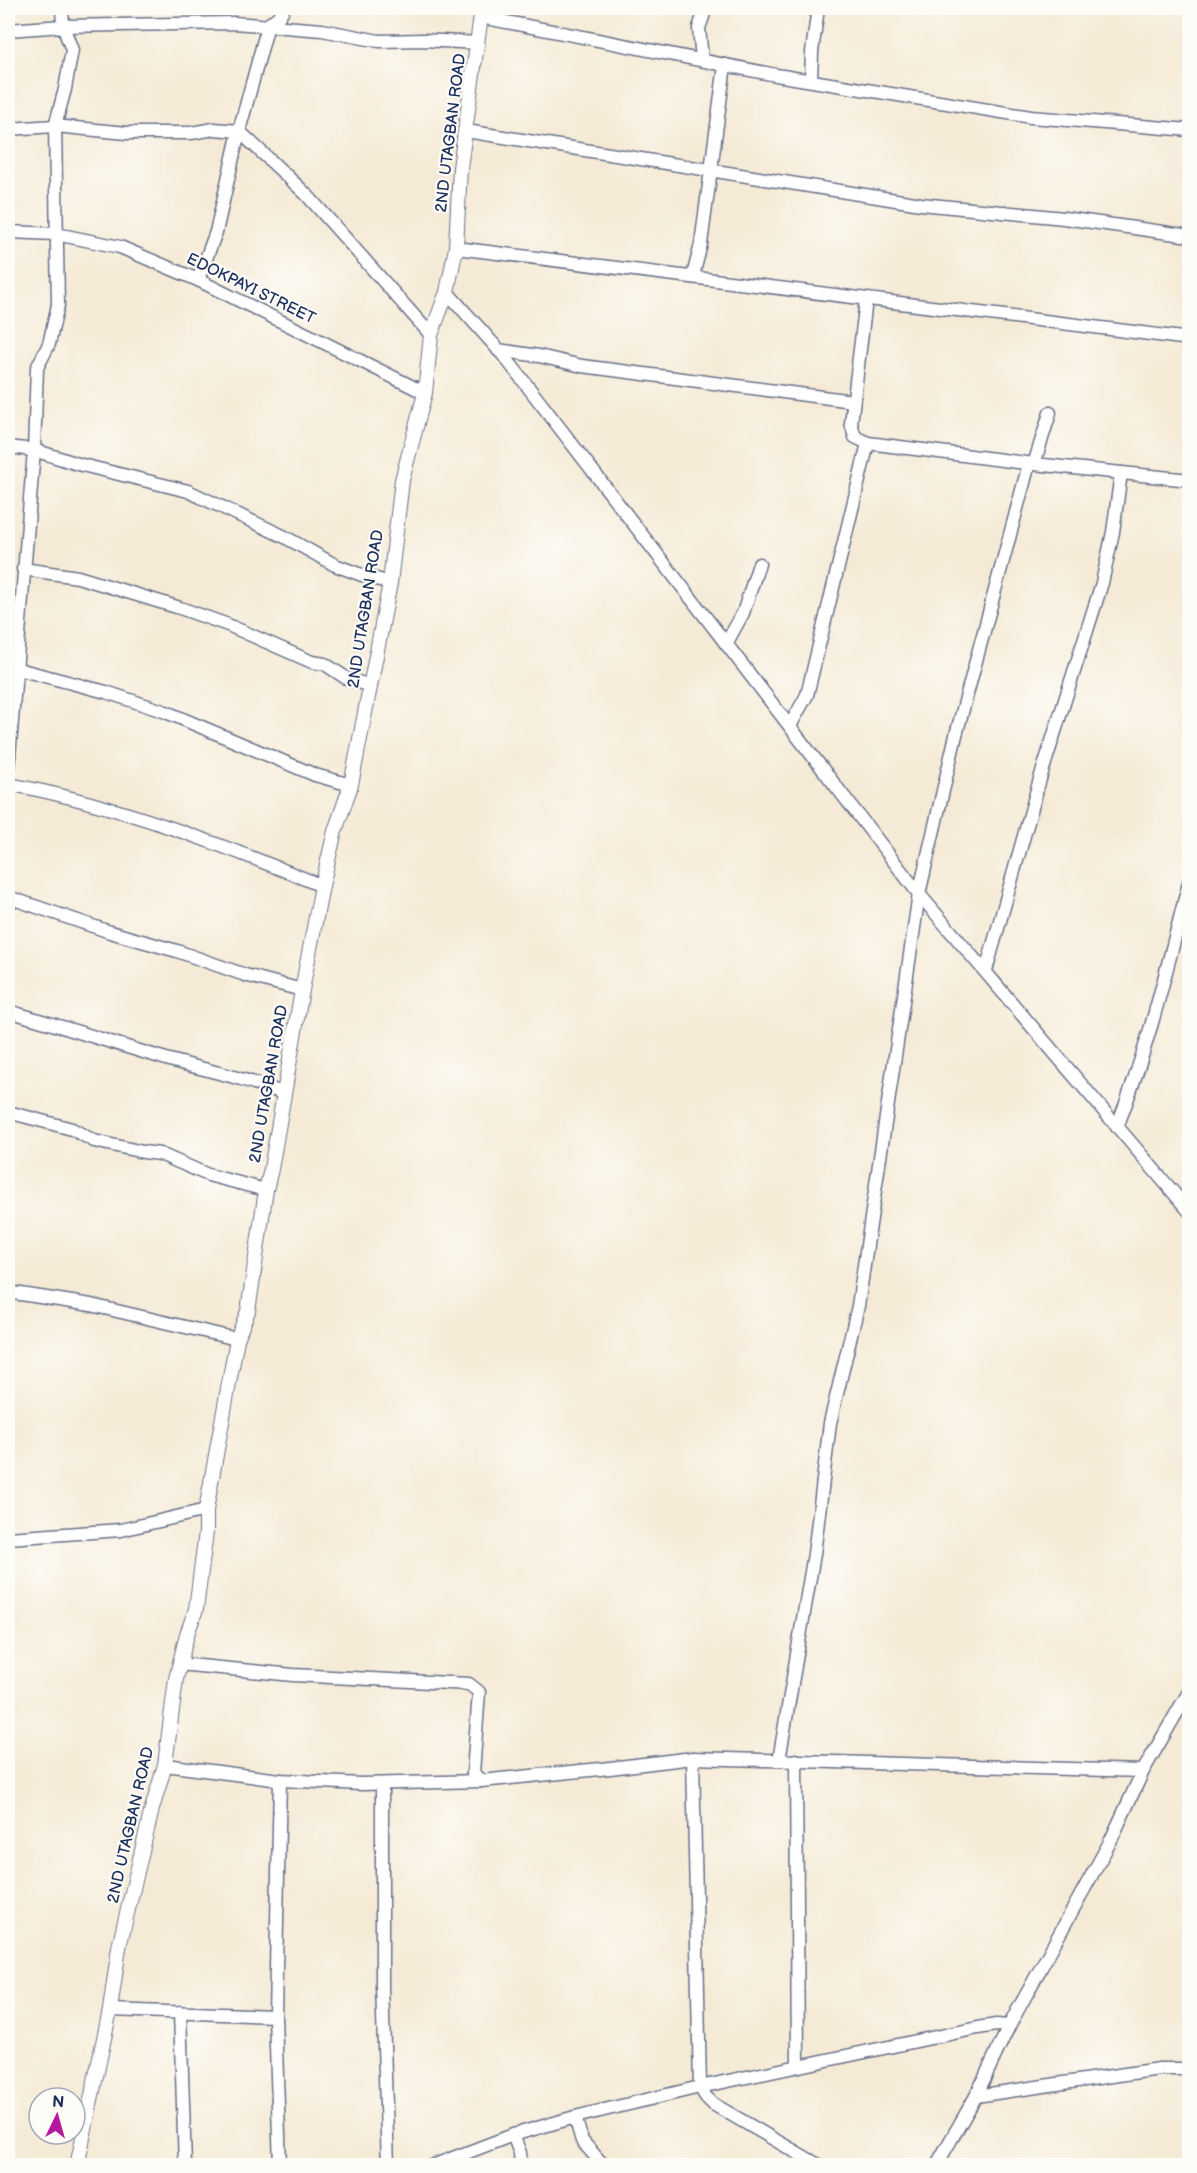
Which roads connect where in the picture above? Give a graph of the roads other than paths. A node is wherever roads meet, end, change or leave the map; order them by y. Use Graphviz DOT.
graph roads {
  1 [pos="62,8"];
  2 [pos="284,8"];
  3 [pos="706,8"];
  4 [pos="818,8"];
  5 [pos="481,12"];
  6 [pos="268,25"];
  7 [pos="63,26"];
  8 [pos="8,30"];
  9 [pos="478,43"];
  10 [pos="702,60"];
  11 [pos="725,64"];
  12 [pos="811,80"];
  13 [pos="55,126"];
  14 [pos="8,129"];
  15 [pos="1190,130"];
  16 [pos="239,131"];
  17 [pos="466,131"];
  18 [pos="710,170"];
  19 [pos="8,232"];
  20 [pos="56,234"];
  21 [pos="1190,236"];
  22 [pos="456,248"];
  23 [pos="693,276"];
  24 [pos="198,280"];
  25 [pos="447,292"];
  26 [pos="866,300"];
  27 [pos="431,335"];
  28 [pos="1190,339"];
  29 [pos="498,350"];
  30 [pos="425,393"];
  31 [pos="854,401"];
  32 [pos="1050,413"];
  33 [pos="868,443"];
  34 [pos="8,447"];
  35 [pos="34,450"];
  36 [pos="1031,464"];
  37 [pos="1121,473"];
  38 [pos="1190,480"];
  39 [pos="759,564"];
  40 [pos="23,569"];
  41 [pos="390,583"];
  42 [pos="726,644"];
  43 [pos="11,667"];
  44 [pos="370,687"];
  45 [pos="790,726"];
  46 [pos="8,770"];
  47 [pos="8,784"];
  48 [pos="351,785"];
  49 [pos="1190,879"];
  50 [pos="322,886"];
  51 [pos="919,894"];
  52 [pos="8,897"];
  53 [pos="987,967"];
  54 [pos="302,990"];
  55 [pos="8,1011"];
  56 [pos="284,1094"];
  57 [pos="8,1112"];
  58 [pos="1117,1127"];
  59 [pos="1190,1188"];
  60 [pos="266,1190"];
  61 [pos="1187,1209"];
  62 [pos="8,1292"];
  63 [pos="237,1339"];
  64 [pos="206,1510"];
  65 [pos="8,1538"];
  66 [pos="179,1664"];
  67 [pos="1190,1690"];
  68 [pos="693,1758"];
  69 [pos="779,1760"];
  70 [pos="796,1760"];
  71 [pos="165,1765"];
  72 [pos="1143,1771"];
  73 [pos="280,1780"];
  74 [pos="481,1780"];
  75 [pos="382,1784"];
  76 [pos="110,2010"];
  77 [pos="180,2012"];
  78 [pos="275,2016"];
  79 [pos="1009,2026"];
  80 [pos="798,2066"];
  81 [pos="1190,2069"];
  82 [pos="700,2087"];
  83 [pos="976,2096"];
  84 [pos="575,2117"];
  85 [pos="513,2135"];
  86 [pos="77,2166"];
  87 [pos="185,2166"];
  88 [pos="280,2166"];
  89 [pos="388,2166"];
  90 [pos="432,2166"];
  91 [pos="521,2166"];
  92 [pos="604,2166"];
  93 [pos="820,2166"];
  94 [pos="936,2166"];
  1 -- 7 [label="street"];
  2 -- 6 [label="street"];
  3 -- 10 [label="street"];
  4 -- 12 [label="street"];
  5 -- 9 [label="street, 2ND UTAGBAN ROAD"];
  5 -- 10 [label="street"];
  6 -- 7 [label="street"];
  6 -- 9 [label="street"];
  6 -- 16 [label="street"];
  7 -- 8 [label="street"];
  7 -- 13 [label="street"];
  9 -- 17 [label="street, 2ND UTAGBAN ROAD"];
  10 -- 11 [label="street"];
  11 -- 12 [label="street"];
  11 -- 18 [label="street"];
  12 -- 15 [label="street"];
  13 -- 14 [label="street"];
  13 -- 16 [label="street"];
  13 -- 20 [label="street"];
  16 -- 24 [label="street"];
  16 -- 27 [label="street"];
  17 -- 18 [label="street"];
  17 -- 22 [label="street, 2ND UTAGBAN ROAD"];
  18 -- 21 [label="street"];
  18 -- 23 [label="street"];
  19 -- 20 [label="street, EDOKPAYI STREET"];
  20 -- 24 [label="street, EDOKPAYI STREET"];
  20 -- 35 [label="street"];
  22 -- 25 [label="street, 2ND UTAGBAN ROAD"];
  22 -- 26 [label="street"];
  24 -- 30 [label="street, EDOKPAYI STREET"];
  25 -- 27 [label="street, 2ND UTAGBAN ROAD"];
  25 -- 29 [label="street"];
  26 -- 28 [label="street"];
  26 -- 31 [label="street"];
  27 -- 30 [label="street, 2ND UTAGBAN ROAD"];
  29 -- 31 [label="street"];
  29 -- 42 [label="street"];
  30 -- 41 [label="street, 2ND UTAGBAN ROAD"];
  31 -- 33 [label="street"];
  32 -- 36 [label="street"];
  33 -- 36 [label="street"];
  33 -- 45 [label="street"];
  34 -- 35 [label="street"];
  35 -- 40 [label="street"];
  35 -- 41 [label="street"];
  36 -- 37 [label="street"];
  36 -- 51 [label="street"];
  37 -- 38 [label="street"];
  37 -- 53 [label="street"];
  39 -- 42 [label="street"];
  40 -- 43 [label="street"];
  40 -- 44 [label="street"];
  41 -- 44 [label="street, 2ND UTAGBAN ROAD"];
  42 -- 45 [label="street"];
  43 -- 46 [label="street"];
  43 -- 48 [label="street"];
  44 -- 48 [label="street, 2ND UTAGBAN ROAD"];
  45 -- 51 [label="street"];
  47 -- 50 [label="street"];
  48 -- 50 [label="street, 2ND UTAGBAN ROAD"];
  49 -- 58 [label="street"];
  50 -- 54 [label="street, 2ND UTAGBAN ROAD"];
  51 -- 58 [label="street"];
  51 -- 69 [label="street"];
  52 -- 54 [label="street"];
  54 -- 56 [label="street, 2ND UTAGBAN ROAD"];
  55 -- 56 [label="street"];
  56 -- 60 [label="street, 2ND UTAGBAN ROAD"];
  57 -- 60 [label="street"];
  58 -- 61 [label="street"];
  59 -- 61 [label="street"];
  60 -- 63 [label="street, 2ND UTAGBAN ROAD"];
  62 -- 63 [label="street"];
  63 -- 64 [label="street, 2ND UTAGBAN ROAD"];
  64 -- 65 [label="street"];
  64 -- 66 [label="street, 2ND UTAGBAN ROAD"];
  66 -- 71 [label="street, 2ND UTAGBAN ROAD"];
  66 -- 74 [label="street"];
  67 -- 72 [label="street"];
  68 -- 69 [label="street"];
  68 -- 74 [label="street"];
  68 -- 82 [label="street"];
  69 -- 70 [label="street"];
  70 -- 72 [label="street"];
  70 -- 80 [label="street"];
  71 -- 73 [label="street"];
  71 -- 76 [label="street, 2ND UTAGBAN ROAD"];
  72 -- 79 [label="street"];
  73 -- 75 [label="street"];
  73 -- 78 [label="street"];
  74 -- 75 [label="street"];
  75 -- 89 [label="street"];
  76 -- 77 [label="street"];
  76 -- 86 [label="street, 2ND UTAGBAN ROAD"];
  77 -- 78 [label="street"];
  77 -- 87 [label="street"];
  78 -- 88 [label="street"];
  79 -- 80 [label="street"];
  79 -- 83 [label="street"];
  80 -- 82 [label="street"];
  81 -- 83 [label="street"];
  82 -- 84 [label="street"];
  82 -- 93 [label="street"];
  83 -- 94 [label="street"];
  84 -- 85 [label="street"];
  84 -- 92 [label="street"];
  85 -- 90 [label="street"];
  85 -- 91 [label="street"];
}
